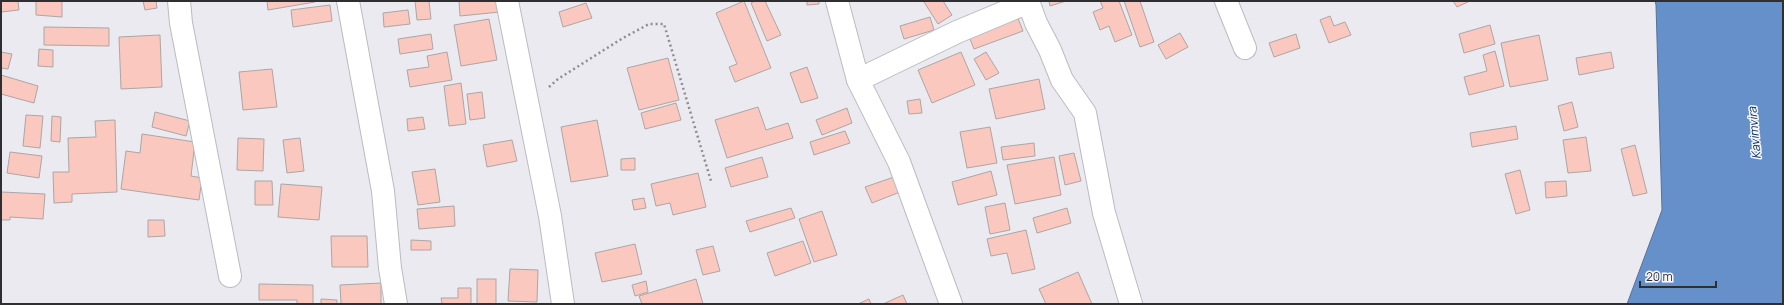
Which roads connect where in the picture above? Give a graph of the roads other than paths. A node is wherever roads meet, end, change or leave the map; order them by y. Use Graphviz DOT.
graph roads {
  1 [pos="179,1"];
  2 [pos="348,1"];
  3 [pos="508,1"];
  4 [pos="837,1"];
  5 [pos="1226,1"];
  6 [pos="1029,2"];
  7 [pos="1245,48"];
  8 [pos="858,80"];
  9 [pos="230,276"];
  10 [pos="396,304"];
  11 [pos="563,304"];
  12 [pos="951,304"];
  13 [pos="1131,304"];
  1 -- 9 [label="street"];
  2 -- 10 [label="street"];
  3 -- 11 [label="street"];
  4 -- 8 [label="street"];
  5 -- 7 [label="street"];
  6 -- 8 [label="street"];
  6 -- 13 [label="street"];
  8 -- 12 [label="street"];
}
